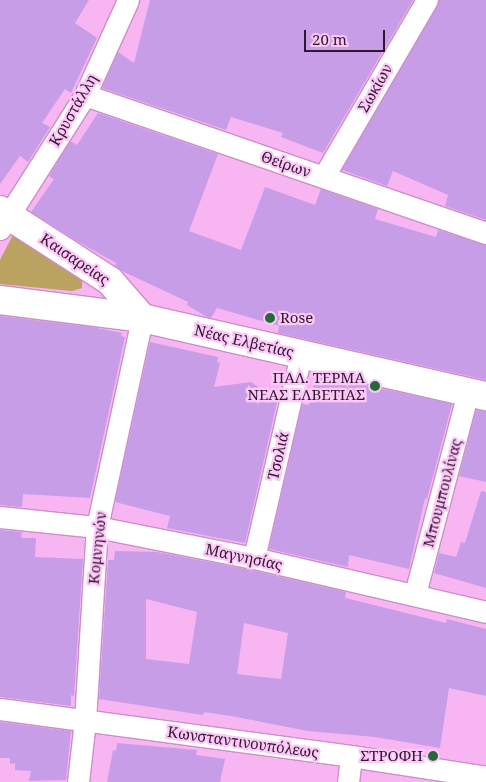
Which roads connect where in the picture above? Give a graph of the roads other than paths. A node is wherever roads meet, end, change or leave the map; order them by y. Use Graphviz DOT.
graph roads {
  1 [pos="128,0"];
  2 [pos="427,0"];
  3 [pos="85,95"];
  4 [pos="324,176"];
  5 [pos="3,218"];
  6 [pos="486,233"];
  7 [pos="0,300"];
  8 [pos="142,318"];
  9 [pos="301,354"];
  10 [pos="477,394"];
  11 [pos="0,518"];
  12 [pos="97,527"];
  13 [pos="254,558"];
  14 [pos="415,594"];
  15 [pos="486,612"];
  16 [pos="0,709"];
  17 [pos="85,721"];
  18 [pos="351,756"];
  19 [pos="486,778"];
  20 [pos="78,782"];
  21 [pos="348,782"];
  1 -- 3 [label="street, Κρυστάλλη"];
  2 -- 4 [label="street, Σωκίων"];
  3 -- 4 [label="street, Θείρων"];
  3 -- 5 [label="street, Κρυστάλλη"];
  4 -- 6 [label="street, Θείρων"];
  5 -- 8 [label="street, Καισαρείας"];
  7 -- 8 [label="street, Νέας Ελβετίας"];
  8 -- 9 [label="street, Νέας Ελβετίας"];
  8 -- 12 [label="street, Κομνηνών"];
  9 -- 10 [label="street, Νέας Ελβετίας"];
  9 -- 13 [label="street, Τσολιά"];
  10 -- 14 [label="street, Μπουμπουλίνας"];
  11 -- 12 [label="street, Μαγνησίας"];
  12 -- 13 [label="street, Μαγνησίας"];
  12 -- 17 [label="street, Κομνηνών"];
  13 -- 14 [label="street, Μαγνησίας"];
  14 -- 15 [label="street, Μαγνησίας"];
  16 -- 17 [label="street, Κωνσταντινουπόλεως"];
  17 -- 18 [label="street, Κωνσταντινουπόλεως"];
  17 -- 20 [label="street, Κομνηνών"];
  18 -- 19 [label="street, Κωνσταντινουπόλεως"];
  18 -- 21 [label="street"];
}
